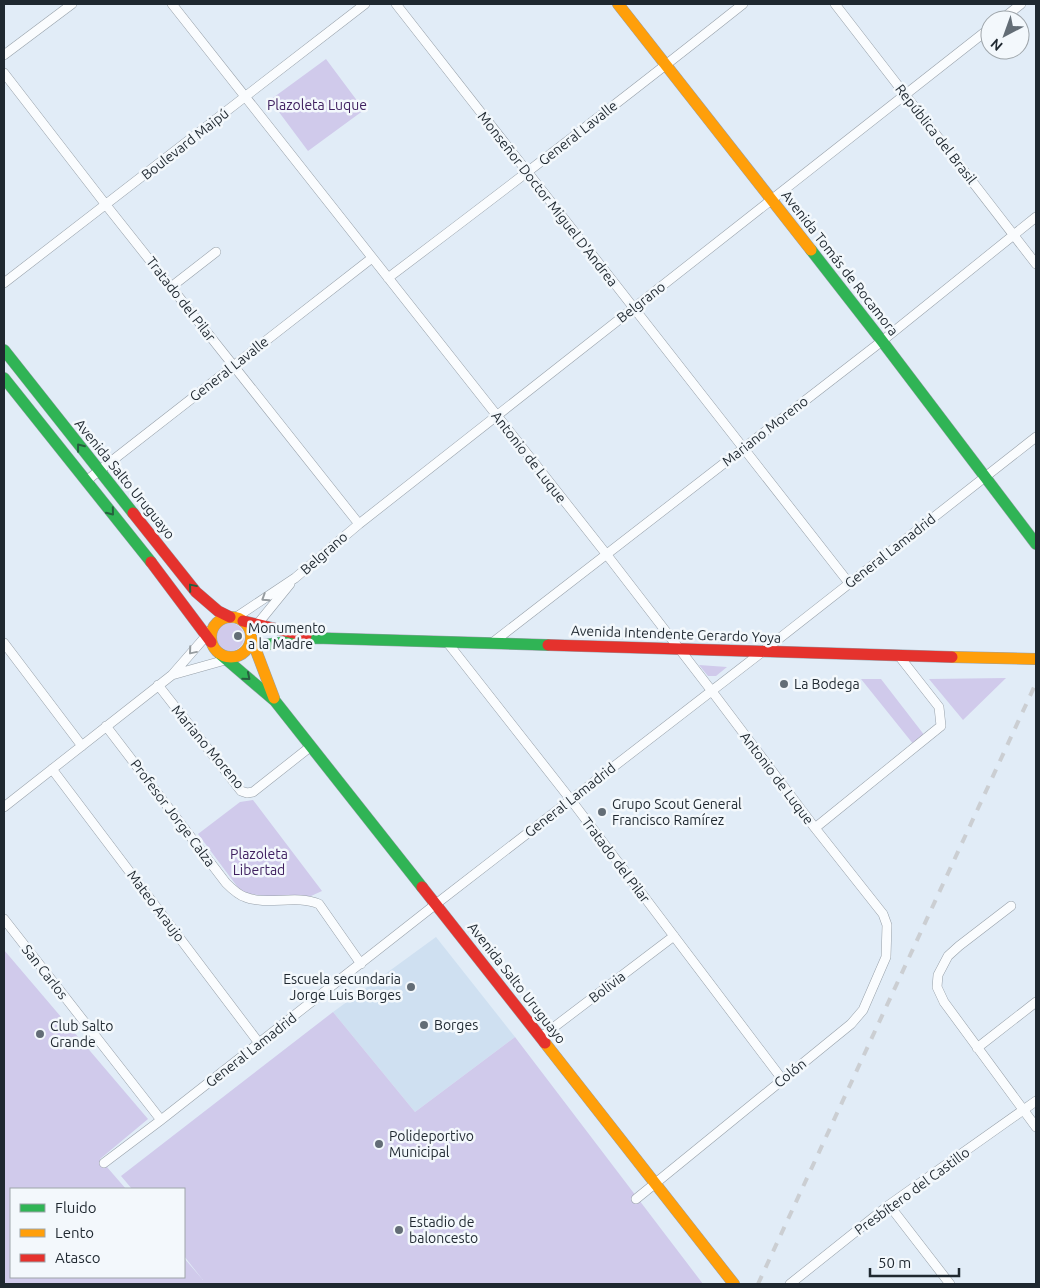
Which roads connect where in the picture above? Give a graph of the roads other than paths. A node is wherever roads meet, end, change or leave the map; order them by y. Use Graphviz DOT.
graph roads {
  1 [pos="72,4"];
  2 [pos="172,4"];
  3 [pos="365,4"];
  4 [pos="396,4"];
  5 [pos="618,4"];
  6 [pos="742,4"];
  7 [pos="835,4"];
  8 [pos="980,36"];
  9 [pos="4,55"];
  10 [pos="665,66"];
  11 [pos="4,73"];
  12 [pos="906,95"];
  13 [pos="246,96"];
  14 [pos="527,172"];
  15 [pos="772,200"];
  16 [pos="106,205"];
  17 [pos="1036,217"];
  18 [pos="1014,235"];
  19 [pos="216,252"];
  20 [pos="372,258"];
  21 [pos="1036,264"];
  22 [pos="388,278"];
  23 [pos="4,283"];
  24 [pos="171,287"];
  25 [pos="634,307"];
  26 [pos="882,341"];
  27 [pos="4,350"];
  28 [pos="234,366"];
  29 [pos="4,378"];
  30 [pos="496,416"];
  31 [pos="1036,437"];
  32 [pos="744,448"];
  33 [pos="98,471"];
  34 [pos="986,476"];
  35 [pos="86,481"];
  36 [pos="358,524"];
  37 [pos="1036,544"];
  38 [pos="607,554"];
  39 [pos="295,578"];
  40 [pos="849,583"];
  41 [pos="236,618"];
  42 [pos="210,635"];
  43 [pos="253,637"];
  44 [pos="315,638"];
  45 [pos="447,642"];
  46 [pos="4,643"];
  47 [pos="492,643"];
  48 [pos="678,649"];
  49 [pos="762,652"];
  50 [pos="900,656"];
  51 [pos="226,657"];
  52 [pos="1036,659"];
  53 [pos="172,675"];
  54 [pos="158,685"];
  55 [pos="711,690"];
  56 [pos="275,701"];
  57 [pos="106,726"];
  58 [pos="82,746"];
  59 [pos="310,747"];
  60 [pos="52,769"];
  61 [pos="571,800"];
  62 [pos="4,807"];
  63 [pos="814,828"];
  64 [pos="436,904"];
  65 [pos="1010,906"];
  66 [pos="882,914"];
  67 [pos="4,919"];
  68 [pos="674,936"];
  69 [pos="361,964"];
  70 [pos="1036,1002"];
  71 [pos="540,1038"];
  72 [pos="259,1043"];
  73 [pos="977,1048"];
  74 [pos="782,1079"];
  75 [pos="1036,1101"];
  76 [pos="1023,1111"];
  77 [pos="161,1120"];
  78 [pos="1036,1127"];
  79 [pos="104,1163"];
  80 [pos="655,1184"];
  81 [pos="636,1198"];
  82 [pos="889,1205"];
  83 [pos="734,1284"];
  84 [pos="790,1284"];
  85 [pos="950,1284"];
  1 -- 9 [label="street"];
  2 -- 13 [label="street, Antonio de Luque"];
  3 -- 13 [label="street, Boulevard Maipú"];
  4 -- 14 [label="street, Monseñor Doctor Miguel D'Andrea"];
  5 -- 10 [label="main road, Avenida Tomás de Rocamora"];
  6 -- 10 [label="street, General Lavalle"];
  7 -- 12 [label="street, República del Brasil"];
  8 -- 12 [label="street, Belgrano"];
  10 -- 14 [label="street, General Lavalle"];
  10 -- 15 [label="main road, Avenida Tomás de Rocamora"];
  11 -- 16 [label="street, Tratado del Pilar"];
  12 -- 15 [label="street, Belgrano"];
  12 -- 18 [label="street, República del Brasil"];
  13 -- 16 [label="street, Boulevard Maipú"];
  13 -- 20 [label="street, Antonio de Luque"];
  14 -- 22 [label="street, General Lavalle"];
  14 -- 25 [label="street, Monseñor Doctor Miguel D'Andrea"];
  15 -- 25 [label="street, Belgrano"];
  15 -- 26 [label="main road, Avenida Tomás de Rocamora"];
  16 -- 23 [label="street, Boulevard Maipú"];
  16 -- 24 [label="street, Tratado del Pilar"];
  17 -- 18 [label="street, Mariano Moreno"];
  18 -- 21 [label="street, República del Brasil"];
  18 -- 26 [label="street, Mariano Moreno"];
  19 -- 24 [label="street"];
  20 -- 22 [label="street, Antonio de Luque"];
  20 -- 28 [label="street, General Lavalle"];
  22 -- 30 [label="street, Antonio de Luque"];
  24 -- 28 [label="street, Tratado del Pilar"];
  25 -- 30 [label="street, Belgrano"];
  25 -- 32 [label="street, Monseñor Doctor Miguel D'Andrea"];
  26 -- 32 [label="street, Mariano Moreno"];
  26 -- 34 [label="main road, Avenida Tomás de Rocamora"];
  33 -- 27 [label="main road, Avenida Salto Uruguayo, one-way"];
  28 -- 33 [label="street, General Lavalle"];
  28 -- 36 [label="street, Tratado del Pilar"];
  29 -- 35 [label="main road"];
  30 -- 36 [label="street, Belgrano"];
  30 -- 38 [label="street, Antonio de Luque"];
  31 -- 34 [label="street, General Lamadrid"];
  32 -- 38 [label="street, Mariano Moreno"];
  32 -- 40 [label="street, Monseñor Doctor Miguel D'Andrea"];
  33 -- 35 [label="street, General Lavalle"];
  41 -- 33 [label="main road, Avenida Salto Uruguayo, one-way"];
  34 -- 37 [label="main road, Avenida Tomás de Rocamora"];
  34 -- 40 [label="street, General Lamadrid"];
  35 -- 42 [label="main road, one-way"];
  36 -- 39 [label="street, Belgrano"];
  38 -- 47 [label="street, Mariano Moreno"];
  38 -- 48 [label="street, Antonio de Luque"];
  39 -- 41 [label="street, Belgrano, one-way"];
  39 -- 43 [label="street, Belgrano"];
  40 -- 49 [label="street, General Lamadrid"];
  41 -- 42 [label="main road"];
  41 -- 43 [label="main road"];
  42 -- 51 [label="main road"];
  42 -- 53 [label="street, one-way"];
  43 -- 44 [label="main road, Avenida Intendente Gerardo Yoya"];
  43 -- 44 [label="main road, Avenida Intendente Gerardo Yoya"];
  43 -- 51 [label="main road"];
  43 -- 56 [label="main road, Avenida Salto Uruguayo"];
  44 -- 45 [label="main road, Avenida Intendente Gerardo Yoya"];
  45 -- 47 [label="main road, Avenida Intendente Gerardo Yoya"];
  45 -- 61 [label="street, Tratado del Pilar"];
  46 -- 58 [label="street"];
  47 -- 48 [label="main road, Avenida Intendente Gerardo Yoya"];
  48 -- 49 [label="main road, Avenida Intendente Gerardo Yoya"];
  48 -- 55 [label="street, Antonio de Luque"];
  49 -- 50 [label="main road, Avenida Intendente Gerardo Yoya"];
  49 -- 55 [label="street, General Lamadrid"];
  50 -- 52 [label="main road, Avenida Intendente Gerardo Yoya"];
  50 -- 63 [label="street"];
  51 -- 53 [label="street"];
  51 -- 56 [label="main road, Avenida Salto Uruguayo, one-way"];
  53 -- 54 [label="street"];
  54 -- 57 [label="street"];
  54 -- 59 [label="street, Mariano Moreno"];
  55 -- 61 [label="street, General Lamadrid"];
  55 -- 63 [label="street, Antonio de Luque"];
  56 -- 59 [label="main road, Avenida Salto Uruguayo"];
  57 -- 58 [label="street"];
  57 -- 69 [label="street, Profesor Jorge Calza"];
  58 -- 60 [label="street"];
  59 -- 64 [label="main road, Avenida Salto Uruguayo"];
  60 -- 62 [label="street"];
  60 -- 72 [label="street, Mateo Araujo"];
  61 -- 64 [label="street, General Lamadrid"];
  61 -- 68 [label="street, Tratado del Pilar"];
  63 -- 66 [label="street, Antonio de Luque"];
  64 -- 69 [label="street, General Lamadrid"];
  64 -- 71 [label="main road, Avenida Salto Uruguayo"];
  65 -- 73 [label="street"];
  66 -- 74 [label="street, Colón"];
  67 -- 77 [label="street, San Carlos"];
  68 -- 71 [label="street, Bolivia"];
  68 -- 74 [label="street, Tratado del Pilar"];
  69 -- 72 [label="street, General Lamadrid"];
  70 -- 73 [label="street"];
  71 -- 80 [label="main road, Avenida Salto Uruguayo"];
  72 -- 77 [label="street, General Lamadrid"];
  73 -- 76 [label="street"];
  74 -- 80 [label="street, Colón"];
  75 -- 76 [label="street, Presbítero del Castillo"];
  76 -- 78 [label="street"];
  76 -- 82 [label="street, Presbítero del Castillo"];
  77 -- 79 [label="street, General Lamadrid"];
  80 -- 81 [label="street, Colón"];
  80 -- 83 [label="main road, Avenida Salto Uruguayo"];
  82 -- 84 [label="street, Presbítero del Castillo"];
  82 -- 85 [label="street"];
}
